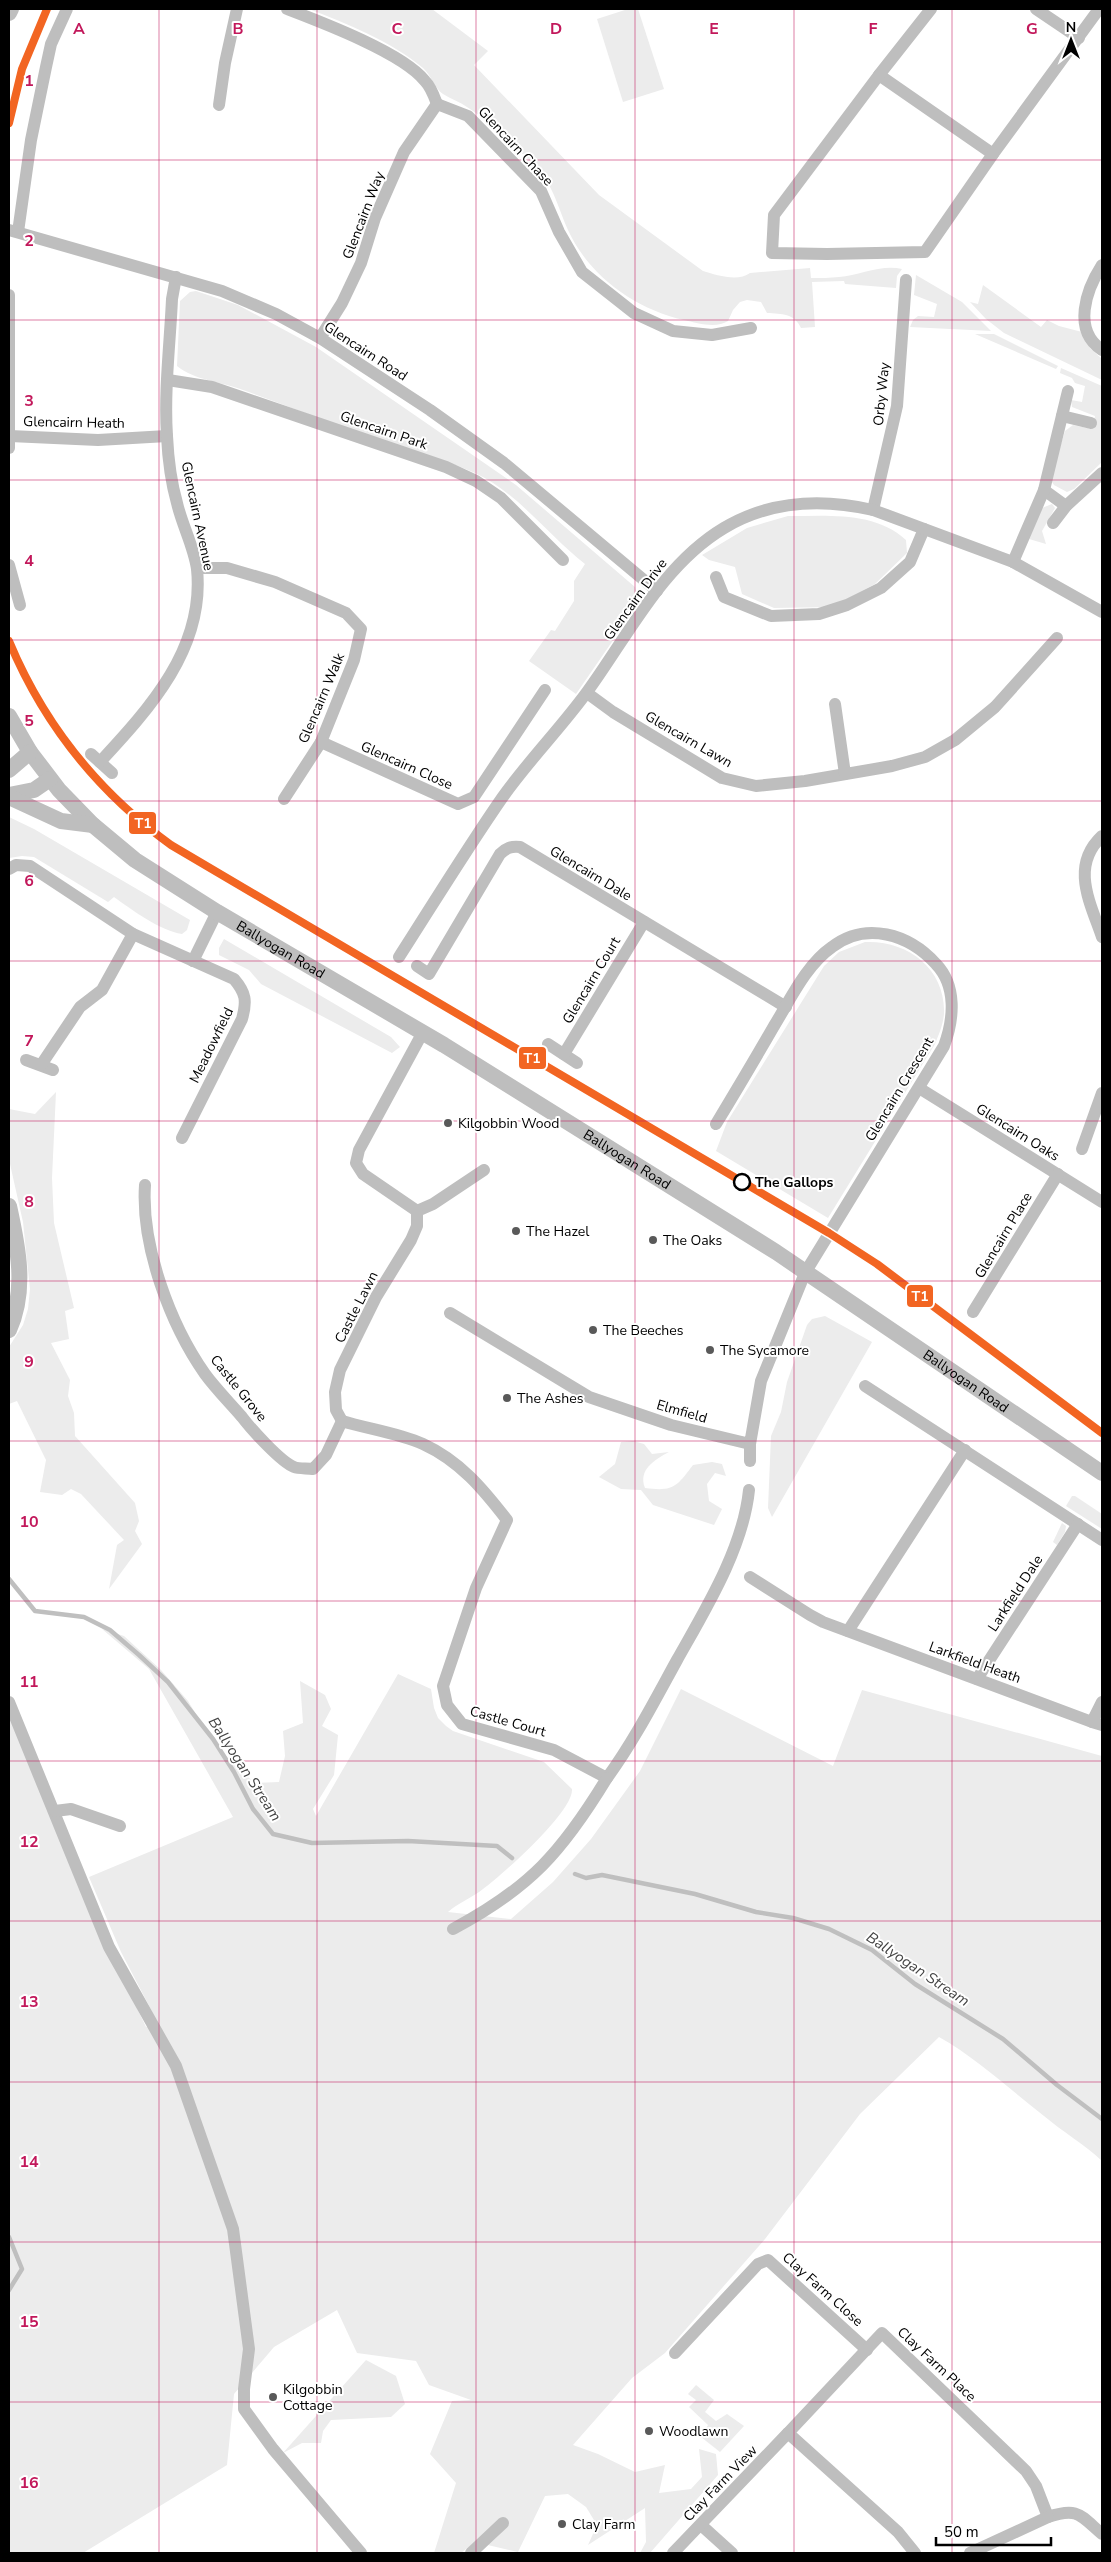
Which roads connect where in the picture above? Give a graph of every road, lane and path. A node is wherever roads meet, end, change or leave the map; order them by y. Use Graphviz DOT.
graph roads {
  1 [pos="11,9"];
  2 [pos="67,9"];
  3 [pos="238,9"];
  4 [pos="287,9"];
  5 [pos="930,9"];
  6 [pos="1036,9"];
  7 [pos="1099,9"];
  8 [pos="9,13"];
  9 [pos="1078,38"];
  10 [pos="879,75"];
  11 [pos="437,104"];
  12 [pos="219,105"];
  13 [pos="993,154"];
  14 [pos="14,230"];
  15 [pos="1102,266"];
  16 [pos="176,277"];
  17 [pos="906,280"];
  18 [pos="9,295"];
  19 [pos="751,328"];
  20 [pos="320,338"];
  21 [pos="1102,350"];
  22 [pos="168,380"];
  23 [pos="1068,391"];
  24 [pos="1062,416"];
  25 [pos="1091,423"];
  26 [pos="167,436"];
  27 [pos="9,442"];
  28 [pos="1102,473"];
  29 [pos="1044,490"];
  30 [pos="1066,506"];
  31 [pos="873,510"];
  32 [pos="1053,523"];
  33 [pos="924,528"];
  34 [pos="563,560"];
  35 [pos="1013,562"];
  36 [pos="9,565"];
  37 [pos="196,568"];
  38 [pos="716,576"];
  39 [pos="657,591"];
  40 [pos="20,605"];
  41 [pos="1102,612"];
  42 [pos="1056,638"];
  43 [pos="545,690"];
  44 [pos="586,693"];
  45 [pos="835,704"];
  46 [pos="9,716"];
  47 [pos="321,742"];
  48 [pos="30,752"];
  49 [pos="9,770"];
  50 [pos="112,774"];
  51 [pos="845,774"];
  52 [pos="50,779"];
  53 [pos="9,796"];
  54 [pos="284,799"];
  55 [pos="93,825"];
  56 [pos="1102,836"];
  57 [pos="9,869"];
  58 [pos="216,912"];
  59 [pos="644,922"];
  60 [pos="133,934"];
  61 [pos="1102,937"];
  62 [pos="399,957"];
  63 [pos="193,961"];
  64 [pos="417,966"];
  65 [pos="786,1007"];
  66 [pos="423,1032"];
  67 [pos="548,1044"];
  68 [pos="564,1054"];
  69 [pos="26,1060"];
  70 [pos="577,1063"];
  71 [pos="919,1088"];
  72 [pos="1102,1093"];
  73 [pos="716,1124"];
  74 [pos="182,1138"];
  75 [pos="1082,1149"];
  76 [pos="484,1170"];
  77 [pos="1058,1174"];
  78 [pos="145,1185"];
  79 [pos="1102,1202"];
  80 [pos="9,1206"];
  81 [pos="417,1211"];
  82 [pos="805,1273"];
  83 [pos="974,1312"];
  84 [pos="450,1313"];
  85 [pos="9,1330"];
  86 [pos="865,1386"];
  87 [pos="342,1420"];
  88 [pos="750,1444"];
  89 [pos="965,1450"];
  90 [pos="750,1461"];
  91 [pos="1102,1473"];
  92 [pos="749,1490"];
  93 [pos="1078,1524"];
  94 [pos="1102,1540"];
  95 [pos="750,1577"];
  96 [pos="848,1631"];
  97 [pos="976,1679"];
  98 [pos="9,1702"];
  99 [pos="1102,1702"];
  100 [pos="1097,1723"];
  101 [pos="608,1778"];
  102 [pos="55,1811"];
  103 [pos="120,1826"];
  104 [pos="453,1929"];
  105 [pos="867,2350"];
  106 [pos="674,2352"];
  107 [pos="788,2433"];
  108 [pos="1048,2518"];
  109 [pos="503,2523"];
  110 [pos="701,2525"];
  111 [pos="1102,2534"];
  112 [pos="361,2553"];
  113 [pos="471,2553"];
  114 [pos="673,2553"];
  115 [pos="732,2553"];
  116 [pos="915,2553"];
  117 [pos="970,2553"];
  1 -- 8 [label="street"];
  2 -- 14 [label="street"];
  3 -- 12 [label="street"];
  4 -- 11 [label="street"];
  5 -- 10 [label="street"];
  6 -- 9 [label="street"];
  7 -- 9 [label="street"];
  9 -- 13 [label="street"];
  10 -- 13 [label="street"];
  10 -- 13 [label="street"];
  11 -- 19 [label="street, Glencairn Chase"];
  11 -- 20 [label="street, Glencairn Way"];
  14 -- 16 [label="street, Glencairn Road"];
  15 -- 21 [label="street"];
  16 -- 20 [label="street, Glencairn Road"];
  16 -- 22 [label="street, Glencairn Avenue"];
  17 -- 31 [label="street, Orby Way"];
  18 -- 27 [label="street, Glencairn Heath"];
  20 -- 39 [label="street, Glencairn Road"];
  22 -- 26 [label="street, Glencairn Avenue"];
  22 -- 34 [label="street, Glencairn Park"];
  23 -- 24 [label="street"];
  24 -- 25 [label="street"];
  24 -- 29 [label="street"];
  26 -- 27 [label="street, Glencairn Heath"];
  26 -- 37 [label="street, Glencairn Avenue"];
  28 -- 30 [label="street"];
  29 -- 30 [label="street"];
  29 -- 35 [label="street"];
  30 -- 32 [label="street"];
  31 -- 33 [label="street, Glencairn Drive"];
  31 -- 39 [label="street, Glencairn Drive"];
  33 -- 35 [label="street, Glencairn Drive"];
  33 -- 38 [label="street"];
  35 -- 41 [label="street, Glencairn Drive"];
  36 -- 40 [label="street"];
  37 -- 47 [label="street, Glencairn Walk"];
  37 -- 50 [label="street, Glencairn Avenue"];
  39 -- 44 [label="street, Glencairn Drive"];
  42 -- 51 [label="street, Glencairn Lawn"];
  43 -- 47 [label="street, Glencairn Close"];
  44 -- 51 [label="street, Glencairn Lawn"];
  44 -- 62 [label="street, Glencairn Drive"];
  45 -- 51 [label="street"];
  46 -- 48 [label="street, Ballyogan Road"];
  47 -- 54 [label="street, Glencairn Walk"];
  48 -- 49 [label="street"];
  48 -- 52 [label="street, Ballyogan Road"];
  52 -- 53 [label="street"];
  52 -- 55 [label="street, Ballyogan Road"];
  53 -- 55 [label="street"];
  55 -- 58 [label="street, Ballyogan Road"];
  56 -- 61 [label="street"];
  57 -- 60 [label="street, Meadowfield"];
  58 -- 63 [label="street"];
  58 -- 66 [label="street, Ballyogan Road"];
  59 -- 64 [label="street, Glencairn Dale"];
  59 -- 65 [label="street, Glencairn Dale"];
  59 -- 68 [label="street, Glencairn Court"];
  60 -- 63 [label="street, Meadowfield"];
  60 -- 69 [label="street"];
  63 -- 74 [label="street, Meadowfield"];
  65 -- 71 [label="street, Glencairn Crescent"];
  65 -- 73 [label="street, Glencairn Crescent"];
  66 -- 81 [label="street"];
  66 -- 82 [label="street, Ballyogan Road"];
  67 -- 68 [label="street"];
  68 -- 70 [label="street"];
  71 -- 77 [label="street, Glencairn Oaks"];
  71 -- 82 [label="street, Glencairn Crescent"];
  72 -- 75 [label="street"];
  76 -- 81 [label="street"];
  77 -- 79 [label="street, Glencairn Oaks"];
  77 -- 83 [label="street, Glencairn Place"];
  78 -- 87 [label="street, Castle Grove"];
  80 -- 85 [label="street"];
  81 -- 87 [label="street, Castle Lawn"];
  82 -- 88 [label="street"];
  82 -- 91 [label="street, Ballyogan Road"];
  84 -- 88 [label="street, Elmfield"];
  86 -- 89 [label="street"];
  87 -- 101 [label="street, Castle Court"];
  88 -- 90 [label="street"];
  89 -- 93 [label="street"];
  89 -- 96 [label="street"];
  92 -- 101 [label="street"];
  93 -- 94 [label="street"];
  93 -- 97 [label="street, Larkfield Dale"];
  95 -- 96 [label="street, Larkfield Heath"];
  96 -- 97 [label="street, Larkfield Heath"];
  97 -- 100 [label="street, Larkfield Heath"];
  98 -- 102 [label="street"];
  99 -- 100 [label="street, Larkfield Heath"];
  101 -- 104 [label="street"];
  102 -- 103 [label="street"];
  102 -- 112 [label="street"];
  105 -- 106 [label="street, Clay Farm Close"];
  105 -- 107 [label="street, Clay Farm Place"];
  105 -- 108 [label="street, Clay Farm Place"];
  107 -- 110 [label="street, Clay Farm View"];
  107 -- 116 [label="street"];
  108 -- 111 [label="street"];
  108 -- 117 [label="street"];
  109 -- 113 [label="street"];
  110 -- 114 [label="street, Clay Farm View"];
  110 -- 115 [label="street"];
}
